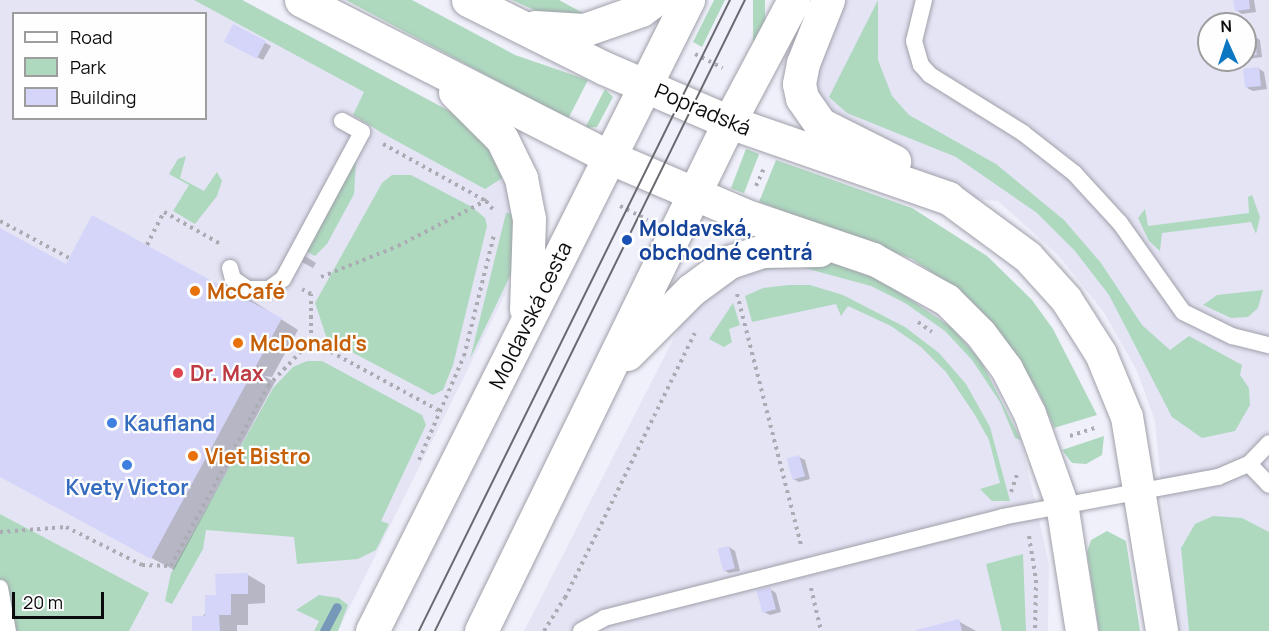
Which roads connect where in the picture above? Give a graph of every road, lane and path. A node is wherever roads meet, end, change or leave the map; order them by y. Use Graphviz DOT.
graph roads {
  1 [pos="302,0"];
  2 [pos="468,0"];
  3 [pos="655,0"];
  4 [pos="688,0"];
  5 [pos="794,0"];
  6 [pos="828,0"];
  7 [pos="924,0"];
  8 [pos="508,22"];
  9 [pos="664,45"];
  10 [pos="433,69"];
  11 [pos="645,85"];
  12 [pos="748,85"];
  13 [pos="342,121"];
  14 [pos="729,122"];
  15 [pos="382,143"];
  16 [pos="609,157"];
  17 [pos="591,192"];
  18 [pos="694,195"];
  19 [pos="948,198"];
  20 [pos="486,201"];
  21 [pos="0,221"];
  22 [pos="191,228"];
  23 [pos="676,232"];
  24 [pos="147,245"];
  25 [pos="69,258"];
  26 [pos="873,259"];
  27 [pos="230,268"];
  28 [pos="321,277"];
  29 [pos="735,285"];
  30 [pos="915,320"];
  31 [pos="525,325"];
  32 [pos="699,326"];
  33 [pos="939,339"];
  34 [pos="1269,345"];
  35 [pos="604,380"];
  36 [pos="441,411"];
  37 [pos="1127,417"];
  38 [pos="1269,443"];
  39 [pos="1043,445"];
  40 [pos="1249,464"];
  41 [pos="417,465"];
  42 [pos="1017,471"];
  43 [pos="1269,485"];
  44 [pos="1141,491"];
  45 [pos="1062,504"];
  46 [pos="1017,514"];
  47 [pos="0,532"];
  48 [pos="806,567"];
  49 [pos="0,588"];
  50 [pos="8,631"];
  51 [pos="372,631"];
  52 [pos="481,631"];
  53 [pos="544,631"];
  54 [pos="581,631"];
  55 [pos="821,631"];
  56 [pos="1035,631"];
  57 [pos="1082,631"];
  58 [pos="1162,631"];
  1 -- 10 [label="street"];
  2 -- 8 [label="street, Popradská"];
  3 -- 8 [label="street"];
  4 -- 9 [label="street, Moldavská cesta"];
  5 -- 12 [label="street"];
  6 -- 19 [label="street"];
  7 -- 34 [label="lane"];
  8 -- 11 [label="street, Popradská"];
  9 -- 11 [label="street, Moldavská cesta"];
  9 -- 12 [label="path"];
  10 -- 16 [label="street"];
  10 -- 31 [label="street"];
  11 -- 14 [label="street, Popradská"];
  11 -- 16 [label="street, Moldavská cesta"];
  12 -- 14 [label="street"];
  13 -- 27 [label="lane"];
  14 -- 18 [label="street"];
  14 -- 19 [label="street, Popradská"];
  15 -- 20 [label="path"];
  16 -- 17 [label="street, Moldavská cesta"];
  16 -- 18 [label="street"];
  17 -- 23 [label="path"];
  17 -- 31 [label="street, Moldavská cesta"];
  18 -- 23 [label="street"];
  18 -- 26 [label="street"];
  19 -- 37 [label="street"];
  20 -- 28 [label="path"];
  20 -- 36 [label="path"];
  21 -- 25 [label="path"];
  22 -- 24 [label="path"];
  23 -- 35 [label="street"];
  26 -- 35 [label="street"];
  26 -- 39 [label="street"];
  29 -- 48 [label="path"];
  30 -- 33 [label="path"];
  31 -- 51 [label="street, Moldavská cesta"];
  32 -- 53 [label="path"];
  35 -- 52 [label="street"];
  36 -- 41 [label="path"];
  36 -- 47 [label="path"];
  37 -- 39 [label="path"];
  37 -- 44 [label="street"];
  38 -- 40 [label="lane"];
  39 -- 45 [label="street"];
  40 -- 43 [label="lane"];
  40 -- 44 [label="lane"];
  42 -- 46 [label="path"];
  44 -- 45 [label="lane"];
  44 -- 58 [label="street"];
  45 -- 46 [label="lane"];
  45 -- 57 [label="street"];
  46 -- 48 [label="lane"];
  46 -- 56 [label="path"];
  48 -- 54 [label="lane"];
  48 -- 55 [label="path"];
  49 -- 50 [label="lane"];
}
